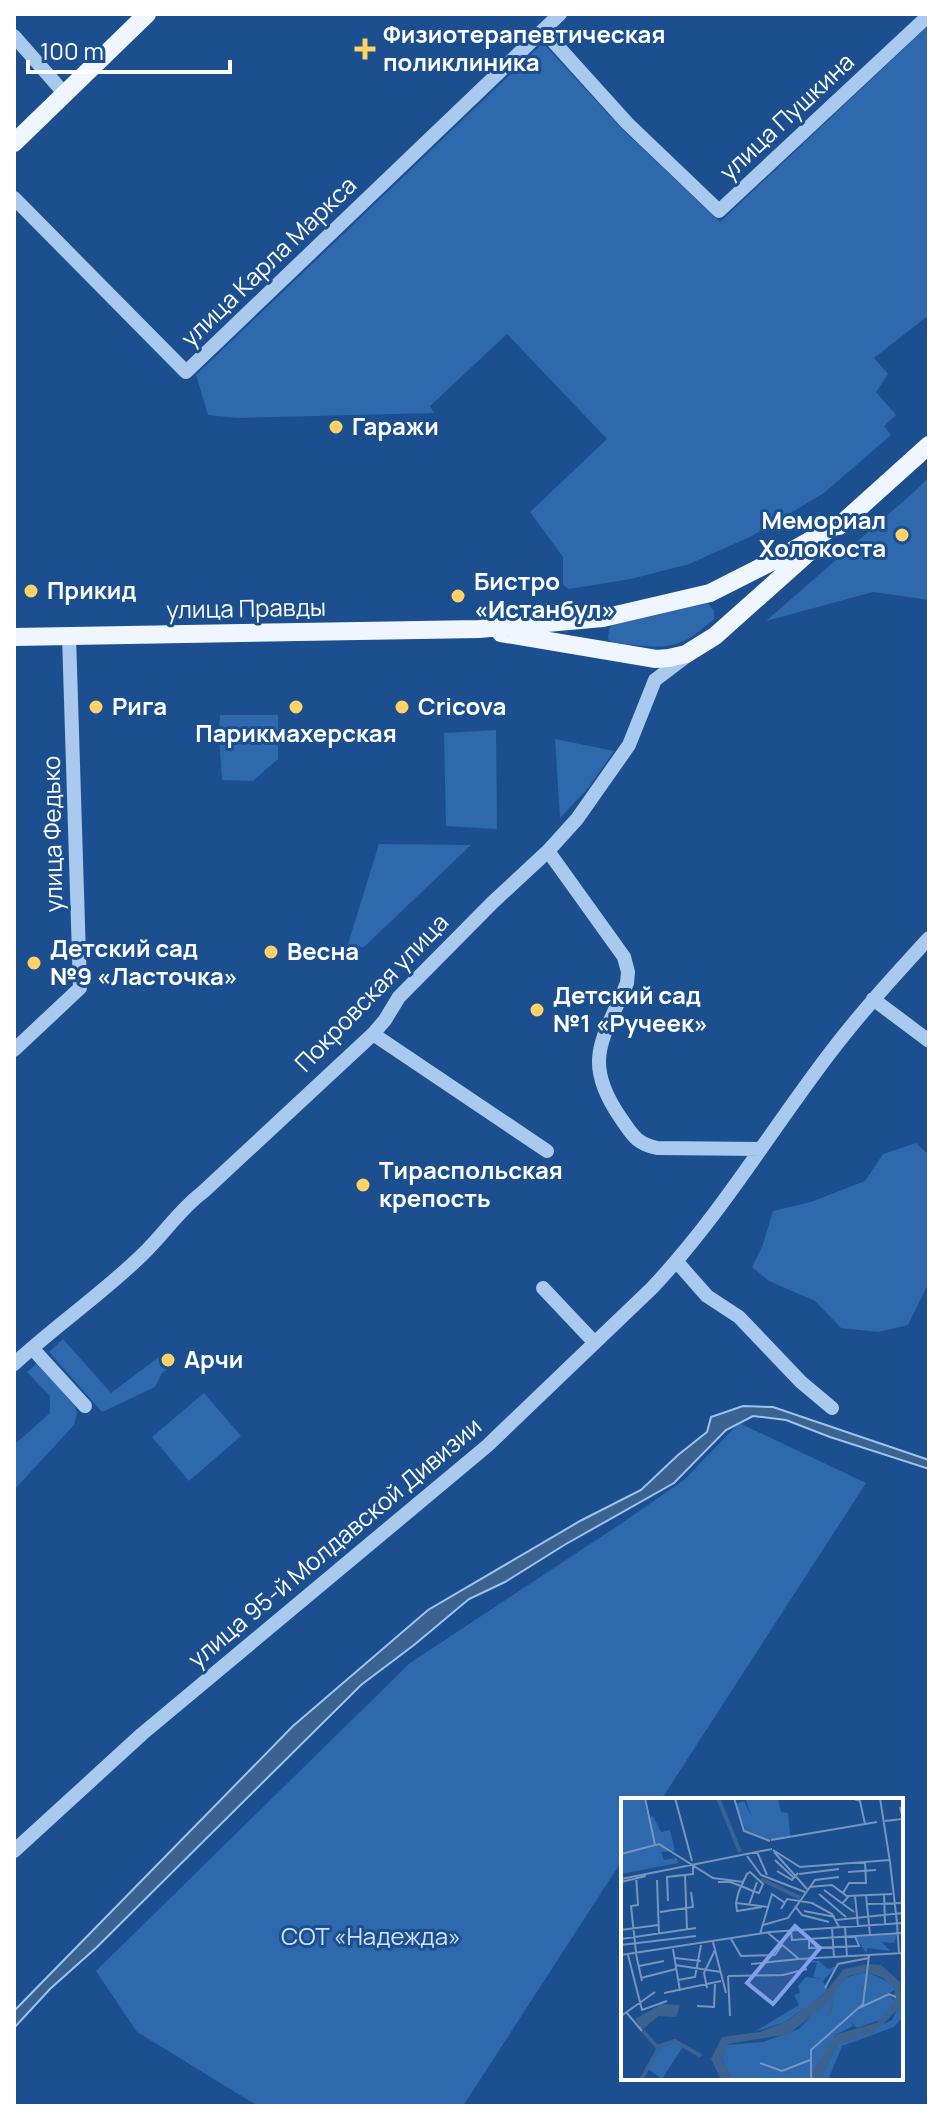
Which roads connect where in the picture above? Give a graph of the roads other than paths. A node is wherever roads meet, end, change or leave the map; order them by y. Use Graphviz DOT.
graph roads {
  1 [pos="147,14"];
  2 [pos="560,14"];
  3 [pos="929,15"];
  4 [pos="543,30"];
  5 [pos="14,36"];
  6 [pos="64,93"];
  7 [pos="14,143"];
  8 [pos="14,198"];
  9 [pos="929,445"];
  10 [pos="846,520"];
  11 [pos="710,593"];
  12 [pos="603,618"];
  13 [pos="728,625"];
  14 [pos="479,629"];
  15 [pos="69,636"];
  16 [pos="14,637"];
  17 [pos="700,646"];
  18 [pos="602,651"];
  19 [pos="642,658"];
  20 [pos="655,680"];
  21 [pos="548,851"];
  22 [pos="929,938"];
  23 [pos="873,999"];
  24 [pos="373,1034"];
  25 [pos="929,1041"];
  26 [pos="14,1050"];
  27 [pos="761,1149"];
  28 [pos="547,1151"];
  29 [pos="677,1262"];
  30 [pos="543,1288"];
  31 [pos="594,1342"];
  32 [pos="32,1348"];
  33 [pos="14,1364"];
  34 [pos="85,1406"];
  35 [pos="832,1408"];
  36 [pos="14,1851"];
  1 -- 6 [label="main road"];
  2 -- 4 [label="street, улица Карла Маркса"];
  3 -- 4 [label="street, улица Пушкина"];
  4 -- 8 [label="street, улица Карла Маркса"];
  5 -- 6 [label="street"];
  6 -- 7 [label="main road"];
  9 -- 10 [label="main road"];
  10 -- 11 [label="main road"];
  10 -- 13 [label="main road"];
  11 -- 12 [label="main road, улица Правды"];
  11 -- 13 [label="main road"];
  12 -- 14 [label="main road, улица Правды"];
  12 -- 18 [label="main road"];
  13 -- 17 [label="main road"];
  14 -- 15 [label="main road, улица Правды"];
  14 -- 18 [label="main road, улица Правды"];
  15 -- 16 [label="main road, улица Правды"];
  15 -- 26 [label="street, улица Федько"];
  17 -- 19 [label="main road, улица Правды"];
  17 -- 20 [label="street"];
  18 -- 19 [label="main road, улица Правды"];
  19 -- 20 [label="street"];
  20 -- 21 [label="street, Покровская улица"];
  21 -- 24 [label="street, Покровская улица"];
  21 -- 27 [label="street"];
  22 -- 23 [label="street, улица 95-й Молдавской Дивизии"];
  23 -- 25 [label="street"];
  23 -- 27 [label="street, улица 95-й Молдавской Дивизии"];
  24 -- 28 [label="street"];
  24 -- 32 [label="street, Покровская улица"];
  27 -- 29 [label="street, улица 95-й Молдавской Дивизии"];
  29 -- 31 [label="street, улица 95-й Молдавской Дивизии"];
  29 -- 35 [label="street"];
  30 -- 31 [label="street"];
  31 -- 36 [label="street, улица 95-й Молдавской Дивизии"];
  32 -- 33 [label="street, Покровская улица"];
  32 -- 34 [label="street"];
}
